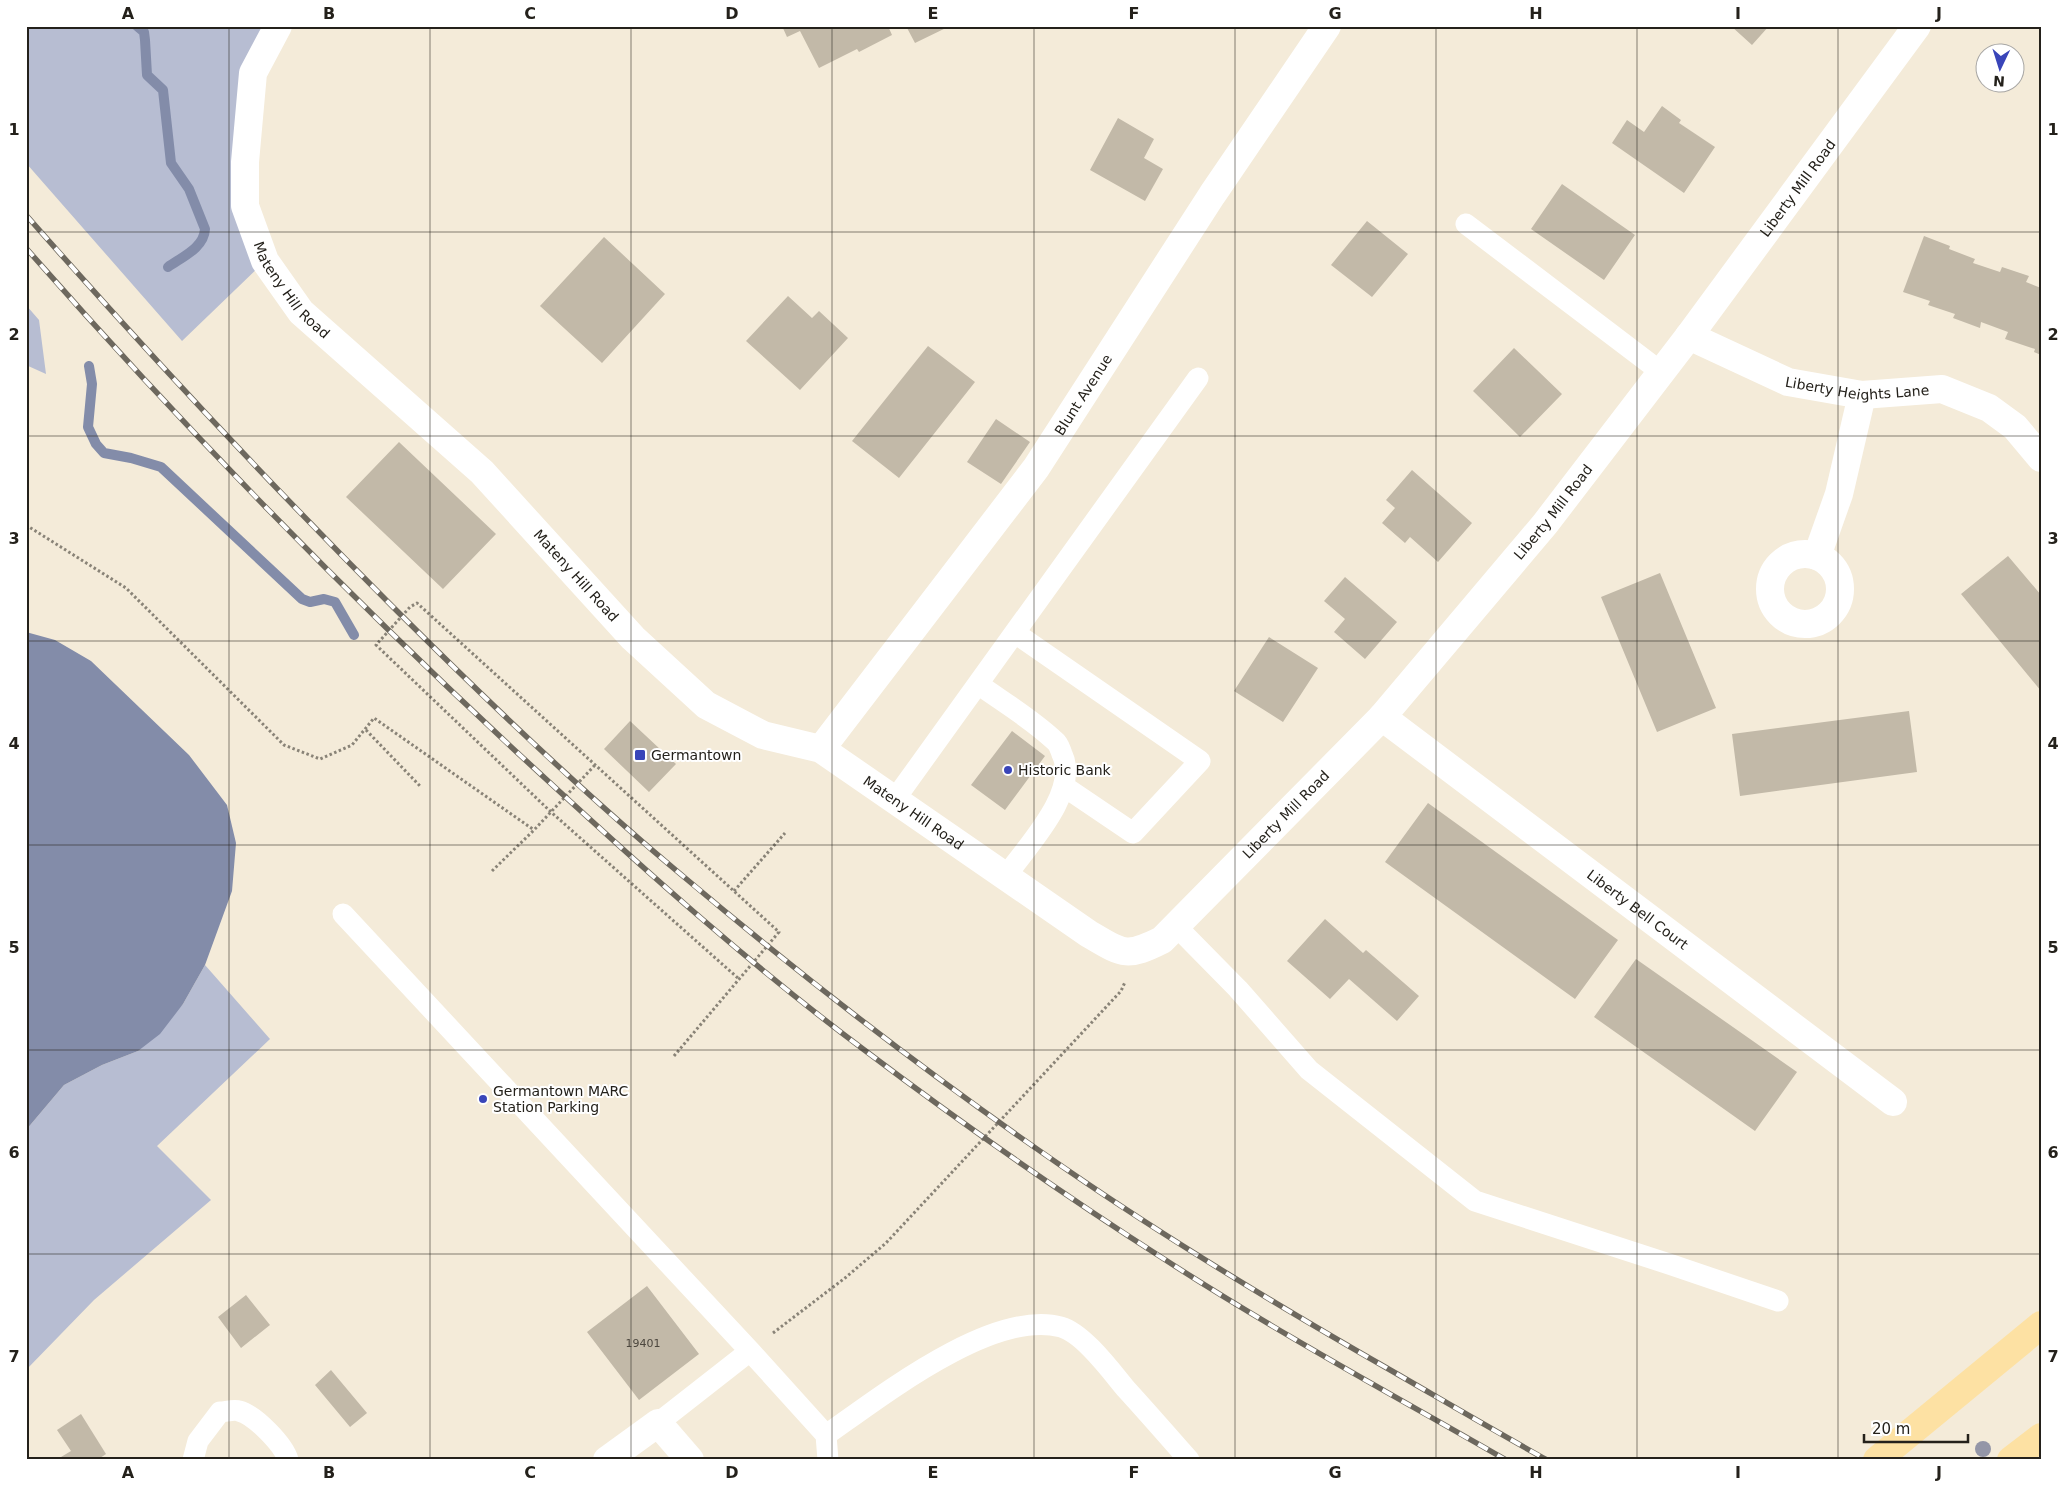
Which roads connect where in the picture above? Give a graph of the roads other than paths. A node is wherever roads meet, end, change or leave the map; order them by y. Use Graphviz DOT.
graph roads {
  1 [pos="278,26"];
  2 [pos="1327,26"];
  3 [pos="1917,26"];
  4 [pos="1466,224"];
  5 [pos="1689,336"];
  6 [pos="1661,372"];
  7 [pos="1198,378"];
  8 [pos="1862,395"];
  9 [pos="2041,458"];
  10 [pos="1817,556"];
  11 [pos="1015,633"];
  12 [pos="978,684"];
  13 [pos="1382,717"];
  14 [pos="821,749"];
  15 [pos="1065,787"];
  16 [pos="895,800"];
  17 [pos="1006,876"];
  18 [pos="343,914"];
  19 [pos="1176,926"];
  20 [pos="1138,952"];
  21 [pos="1893,1102"];
  22 [pos="1778,1301"];
  23 [pos="2041,1325"];
  24 [pos="750,1351"];
  25 [pos="658,1423"];
  26 [pos="826,1435"];
  27 [pos="2041,1437"];
  28 [pos="193,1460"];
  29 [pos="288,1460"];
  30 [pos="607,1460"];
  31 [pos="690,1460"];
  32 [pos="828,1460"];
  33 [pos="1189,1460"];
  34 [pos="1877,1460"];
  35 [pos="2011,1460"];
  1 -- 14 [label="street, Mateny Hill Road"];
  2 -- 14 [label="street, Blunt Avenue"];
  3 -- 5 [label="street, Liberty Mill Road"];
  4 -- 6 [label="lane"];
  5 -- 6 [label="street, Liberty Mill Road"];
  5 -- 8 [label="street, Liberty Heights Lane"];
  6 -- 13 [label="street, Liberty Mill Road"];
  7 -- 11 [label="lane"];
  8 -- 9 [label="street, Liberty Heights Lane"];
  8 -- 10 [label="street"];
  11 -- 12 [label="lane"];
  11 -- 15 [label="lane"];
  12 -- 15 [label="lane"];
  12 -- 16 [label="lane"];
  13 -- 19 [label="street, Liberty Mill Road"];
  13 -- 21 [label="street, Liberty Bell Court"];
  14 -- 16 [label="street, Mateny Hill Road"];
  15 -- 17 [label="lane"];
  16 -- 17 [label="street, Mateny Hill Road"];
  17 -- 20 [label="street, Mateny Hill Road"];
  18 -- 24 [label="lane"];
  19 -- 20 [label="street, Liberty Mill Road"];
  19 -- 22 [label="lane"];
  23 -- 34 [label="main road"];
  24 -- 25 [label="lane"];
  24 -- 26 [label="lane"];
  25 -- 30 [label="street"];
  25 -- 31 [label="street"];
  26 -- 32 [label="lane"];
  26 -- 33 [label="lane"];
  27 -- 35 [label="main road"];
  28 -- 29 [label="lane"];
}
